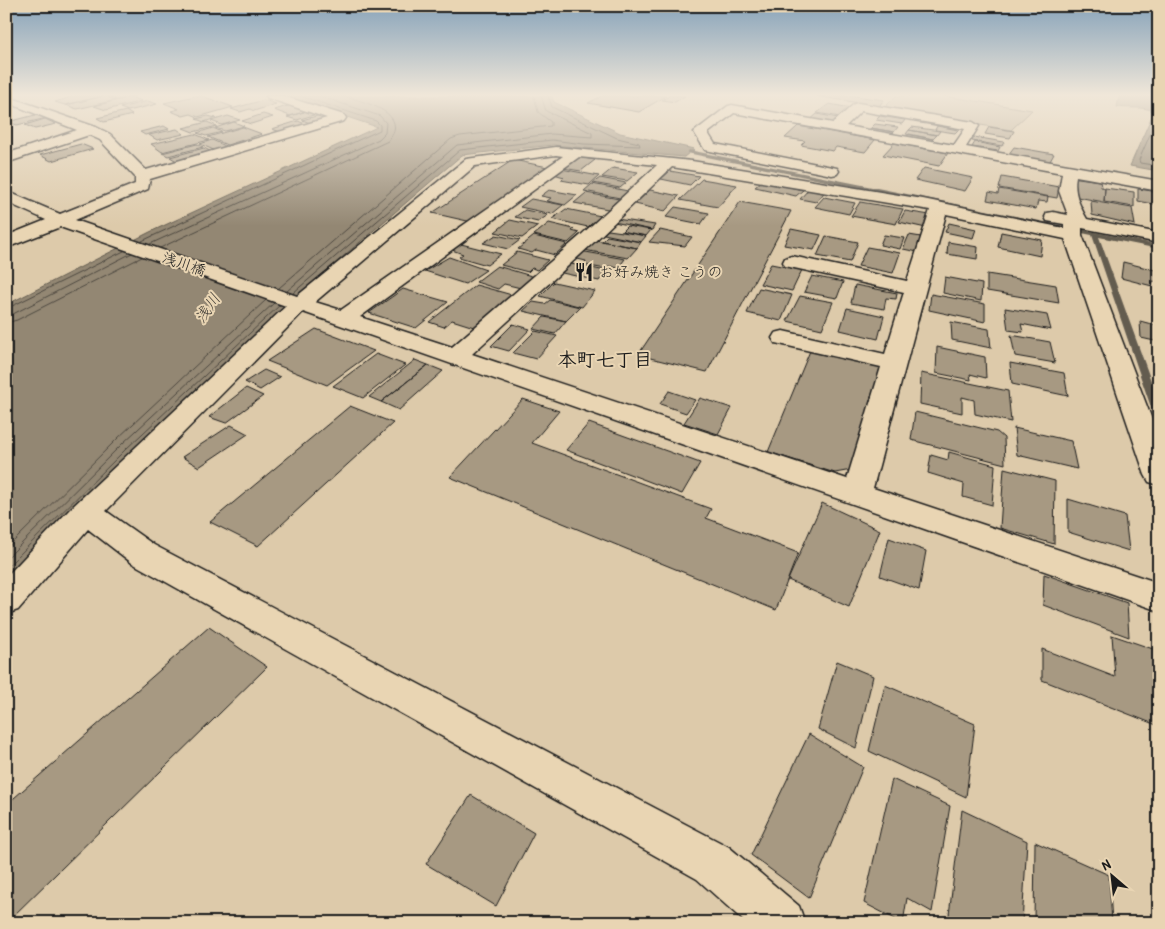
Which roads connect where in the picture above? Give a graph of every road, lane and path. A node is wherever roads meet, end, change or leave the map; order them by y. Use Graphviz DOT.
graph roads {
  1 [pos="63,139"];
  2 [pos="107,139"];
  3 [pos="268,139"];
  4 [pos="701,139"];
  5 [pos="896,139"];
  6 [pos="964,139"];
  7 [pos="957,150"];
  8 [pos="576,153"];
  9 [pos="701,155"];
  10 [pos="6,158"];
  11 [pos="669,162"];
  12 [pos="1070,171"];
  13 [pos="844,174"];
  14 [pos="144,176"];
  15 [pos="873,180"];
  16 [pos="1159,186"];
  17 [pos="6,196"];
  18 [pos="940,208"];
  19 [pos="62,220"];
  20 [pos="1077,232"];
  21 [pos="1159,238"];
  22 [pos="6,243"];
  23 [pos="792,262"];
  24 [pos="916,289"];
  25 [pos="295,303"];
  26 [pos="343,319"];
  27 [pos="783,338"];
  28 [pos="455,357"];
  29 [pos="894,363"];
  30 [pos="1159,475"];
  31 [pos="858,494"];
  32 [pos="86,512"];
  33 [pos="1159,597"];
  34 [pos="6,600"];
  35 [pos="782,923"];
  1 -- 10 [label="street"];
  2 -- 14 [label="street"];
  3 -- 14 [label="street"];
  4 -- 9 [label="street"];
  5 -- 7 [label="street"];
  6 -- 7 [label="street"];
  7 -- 12 [label="street"];
  8 -- 11 [label="street"];
  8 -- 25 [label="street"];
  8 -- 26 [label="street"];
  9 -- 11 [label="street"];
  9 -- 13 [label="street"];
  9 -- 18 [label="street"];
  11 -- 28 [label="street"];
  12 -- 16 [label="street"];
  12 -- 20 [label="street"];
  14 -- 19 [label="street"];
  15 -- 20 [label="street"];
  17 -- 19 [label="street, 浅川橋"];
  18 -- 20 [label="street"];
  18 -- 24 [label="street"];
  19 -- 22 [label="street"];
  19 -- 25 [label="street, 浅川橋"];
  20 -- 21 [label="street"];
  20 -- 30 [label="street"];
  23 -- 24 [label="street"];
  24 -- 29 [label="street"];
  25 -- 26 [label="street, 浅川橋"];
  25 -- 32 [label="street"];
  26 -- 28 [label="street, 浅川橋"];
  27 -- 29 [label="street"];
  28 -- 31 [label="street, 浅川橋"];
  29 -- 31 [label="street"];
  31 -- 33 [label="street, 浅川橋"];
  32 -- 34 [label="street"];
  32 -- 35 [label="street"];
}
